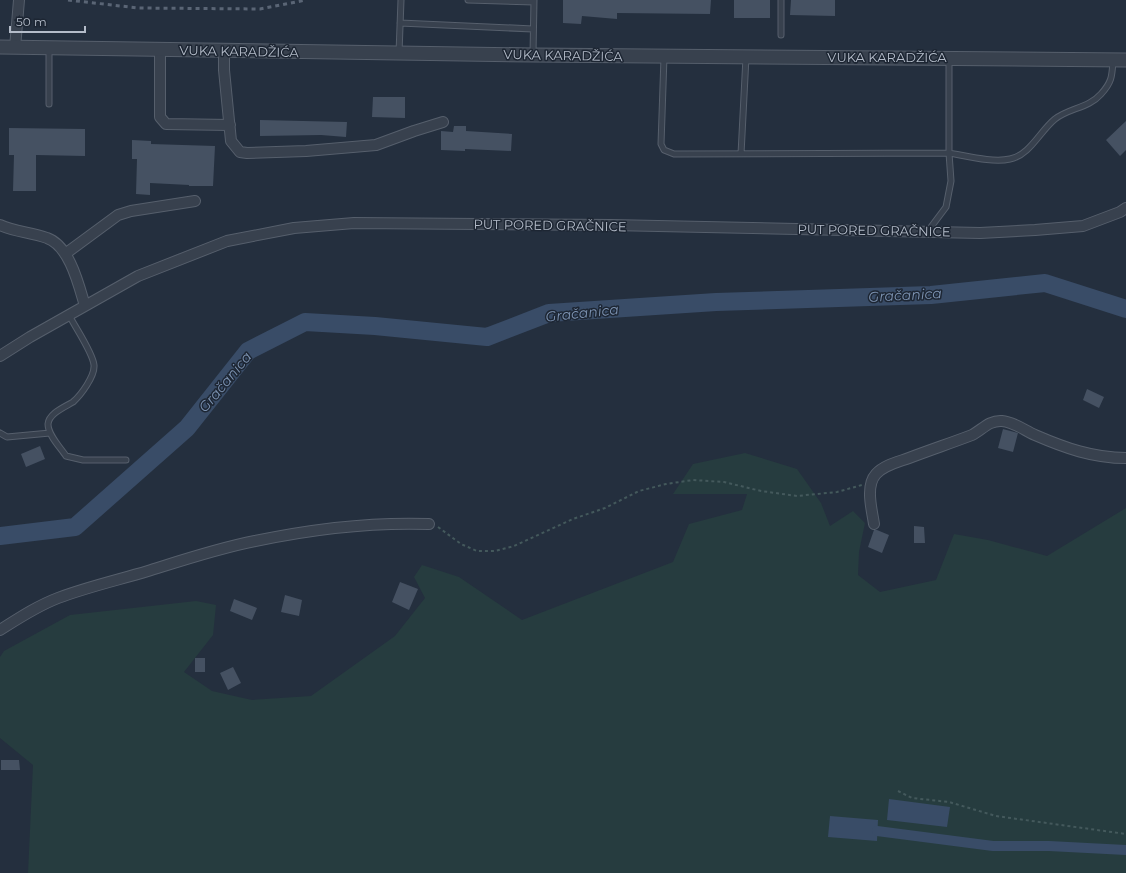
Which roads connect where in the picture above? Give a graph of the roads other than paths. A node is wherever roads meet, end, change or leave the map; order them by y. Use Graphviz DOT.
graph roads {
  1 [pos="19,0"];
  2 [pos="401,0"];
  3 [pos="468,0"];
  4 [pos="782,0"];
  5 [pos="534,1"];
  6 [pos="400,23"];
  7 [pos="534,29"];
  8 [pos="781,35"];
  9 [pos="0,47"];
  10 [pos="15,48"];
  11 [pos="49,48"];
  12 [pos="160,50"];
  13 [pos="224,50"];
  14 [pos="399,53"];
  15 [pos="1126,54"];
  16 [pos="533,55"];
  17 [pos="664,56"];
  18 [pos="746,56"];
  19 [pos="949,58"];
  20 [pos="1113,59"];
  21 [pos="1126,60"];
  22 [pos="49,104"];
  23 [pos="443,122"];
  24 [pos="230,125"];
  25 [pos="949,153"];
  26 [pos="741,154"];
  27 [pos="195,201"];
  28 [pos="1126,208"];
  29 [pos="0,224"];
  30 [pos="928,231"];
  31 [pos="65,254"];
  32 [pos="85,306"];
  33 [pos="69,315"];
  34 [pos="0,356"];
  35 [pos="0,433"];
  36 [pos="50,433"];
  37 [pos="1126,458"];
  38 [pos="126,460"];
  39 [pos="429,524"];
  40 [pos="874,524"];
  41 [pos="0,630"];
  1 -- 10 [label="street"];
  2 -- 6 [label="lane"];
  3 -- 5 [label="lane"];
  4 -- 8 [label="lane"];
  5 -- 7 [label="lane"];
  6 -- 7 [label="lane"];
  6 -- 14 [label="lane"];
  7 -- 16 [label="lane"];
  9 -- 10 [label="street, VUKA KARADŽIĆA"];
  10 -- 11 [label="street, VUKA KARADŽIĆA"];
  11 -- 12 [label="street, VUKA KARADŽIĆA"];
  11 -- 22 [label="lane"];
  12 -- 13 [label="street, VUKA KARADŽIĆA"];
  12 -- 24 [label="street"];
  13 -- 14 [label="street, VUKA KARADŽIĆA"];
  13 -- 24 [label="street"];
  14 -- 16 [label="street, VUKA KARADŽIĆA"];
  15 -- 21 [label="lane"];
  16 -- 17 [label="street, VUKA KARADŽIĆA"];
  17 -- 18 [label="street, VUKA KARADŽIĆA"];
  17 -- 26 [label="lane"];
  18 -- 19 [label="street, VUKA KARADŽIĆA"];
  18 -- 26 [label="lane"];
  19 -- 20 [label="street, VUKA KARADŽIĆA"];
  19 -- 25 [label="lane"];
  20 -- 21 [label="street, VUKA KARADŽIĆA"];
  20 -- 25 [label="lane"];
  23 -- 24 [label="street"];
  25 -- 26 [label="lane"];
  25 -- 30 [label="lane"];
  27 -- 31 [label="street"];
  28 -- 30 [label="street, PUT PORED GRAČNICE"];
  29 -- 31 [label="street"];
  30 -- 32 [label="street, PUT PORED GRAČNICE"];
  31 -- 32 [label="street"];
  32 -- 33 [label="street, PUT PORED GRAČNICE"];
  33 -- 34 [label="street, PUT PORED GRAČNICE"];
  33 -- 36 [label="lane"];
  35 -- 36 [label="lane"];
  36 -- 38 [label="lane"];
  37 -- 40 [label="street"];
  39 -- 41 [label="street"];
}
